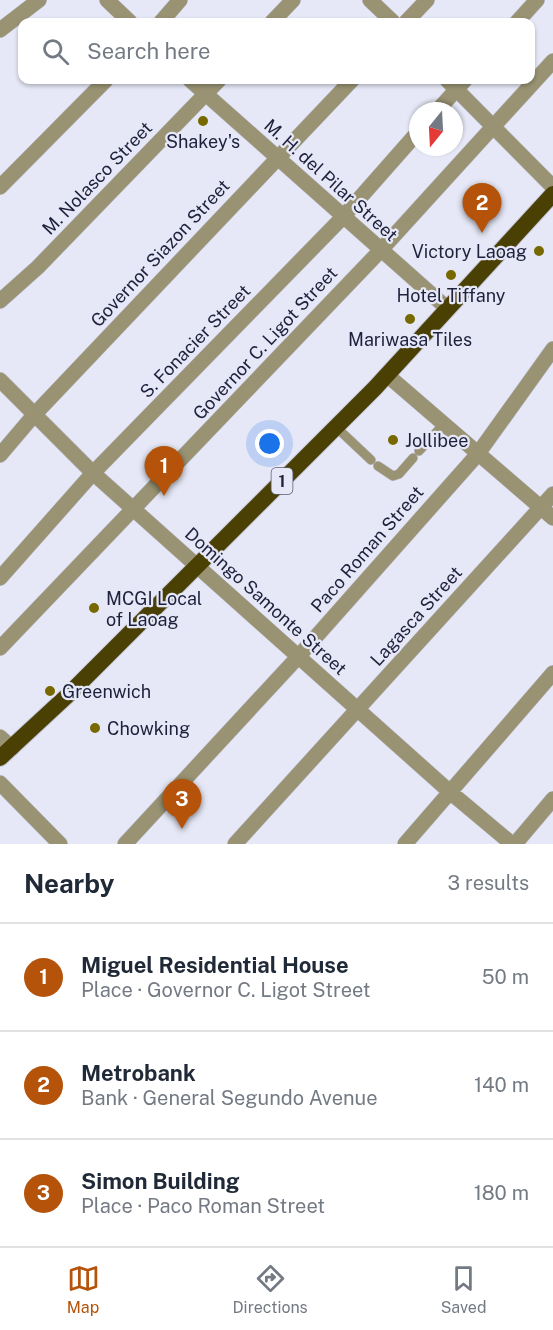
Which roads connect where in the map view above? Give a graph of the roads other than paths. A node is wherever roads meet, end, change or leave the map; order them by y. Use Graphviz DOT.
graph roads {
  1 [pos="39,0"];
  2 [pos="107,0"];
  3 [pos="180,0"];
  4 [pos="293,0"];
  5 [pos="370,0"];
  6 [pos="427,0"];
  7 [pos="537,0"];
  8 [pos="126,18"];
  9 [pos="164,18"];
  10 [pos="276,18"];
  11 [pos="389,18"];
  12 [pos="410,18"];
  13 [pos="521,18"];
  14 [pos="0,30"];
  15 [pos="553,61"];
  16 [pos="535,80"];
  17 [pos="102,84"];
  18 [pos="194,84"];
  19 [pos="215,84"];
  20 [pos="348,84"];
  21 [pos="455,84"];
  22 [pos="457,84"];
  23 [pos="531,84"];
  24 [pos="205,94"];
  25 [pos="443,102"];
  26 [pos="492,124"];
  27 [pos="409,142"];
  28 [pos="276,157"];
  29 [pos="0,187"];
  30 [pos="553,187"];
  31 [pos="553,194"];
  32 [pos="343,217"];
  33 [pos="380,251"];
  34 [pos="0,301"];
  35 [pos="448,309"];
  36 [pos="553,349"];
  37 [pos="387,375"];
  38 [pos="0,380"];
  39 [pos="34,415"];
  40 [pos="443,425"];
  41 [pos="336,427"];
  42 [pos="0,455"];
  43 [pos="477,455"];
  44 [pos="93,473"];
  45 [pos="553,494"];
  46 [pos="135,509"];
  47 [pos="547,513"];
  48 [pos="201,564"];
  49 [pos="0,578"];
  50 [pos="0,648"];
  51 [pos="298,657"];
  52 [pos="553,673"];
  53 [pos="358,709"];
  54 [pos="4,748"];
  55 [pos="0,783"];
  56 [pos="450,792"];
  57 [pos="553,799"];
  58 [pos="60,844"];
  59 [pos="125,844"];
  60 [pos="235,844"];
  61 [pos="405,844"];
  62 [pos="514,844"];
  1 -- 14 [label="street"];
  2 -- 8 [label="street"];
  3 -- 9 [label="street"];
  4 -- 10 [label="street"];
  5 -- 11 [label="street"];
  6 -- 12 [label="street"];
  7 -- 13 [label="street"];
  15 -- 16 [label="street, Governor C. Ligot Street"];
  17 -- 29 [label="street"];
  18 -- 24 [label="street, M. H. del Pilar Street"];
  19 -- 24 [label="street, M. Nolasco Street"];
  20 -- 28 [label="street, Governor Siazon Street"];
  21 -- 25 [label="street"];
  22 -- 26 [label="street"];
  23 -- 26 [label="street, Governor C. Ligot Street"];
  24 -- 28 [label="street, M. H. del Pilar Street"];
  24 -- 34 [label="street, M. Nolasco Street"];
  26 -- 30 [label="street"];
  26 -- 33 [label="street, Governor C. Ligot Street"];
  27 -- 32 [label="street, S. Fonacier Street"];
  28 -- 32 [label="street, M. H. del Pilar Street"];
  28 -- 39 [label="street, Governor Siazon Street"];
  31 -- 35 [label="highway, 1"];
  32 -- 33 [label="street, M. H. del Pilar Street"];
  32 -- 44 [label="street, S. Fonacier Street"];
  33 -- 35 [label="street, M. H. del Pilar Street"];
  33 -- 46 [label="street, Governor C. Ligot Street"];
  35 -- 37 [label="highway, 1"];
  36 -- 43 [label="street, Paco Roman Street"];
  37 -- 40 [label="street"];
  37 -- 41 [label="highway, 1"];
  38 -- 39 [label="street, Domingo Samonte Street"];
  39 -- 42 [label="street, Governor Siazon Street"];
  39 -- 44 [label="street, Domingo Samonte Street"];
  40 -- 41 [label="lane"];
  40 -- 43 [label="street"];
  41 -- 48 [label="highway, 1"];
  43 -- 47 [label="street"];
  43 -- 51 [label="street, Paco Roman Street"];
  44 -- 46 [label="street, Domingo Samonte Street"];
  44 -- 49 [label="street, S. Fonacier Street"];
  45 -- 47 [label="street, Lagasca Street"];
  46 -- 48 [label="street, Domingo Samonte Street"];
  46 -- 50 [label="street, Governor C. Ligot Street"];
  47 -- 53 [label="street, Lagasca Street"];
  48 -- 51 [label="street, Domingo Samonte Street"];
  48 -- 54 [label="highway, 1"];
  51 -- 53 [label="street, Domingo Samonte Street"];
  51 -- 59 [label="street, Paco Roman Street"];
  52 -- 56 [label="street"];
  53 -- 56 [label="street, Domingo Samonte Street"];
  53 -- 60 [label="street, Lagasca Street"];
  55 -- 58 [label="street"];
  56 -- 61 [label="street"];
  56 -- 62 [label="street, Domingo Samonte Street"];
  57 -- 62 [label="street"];
}
